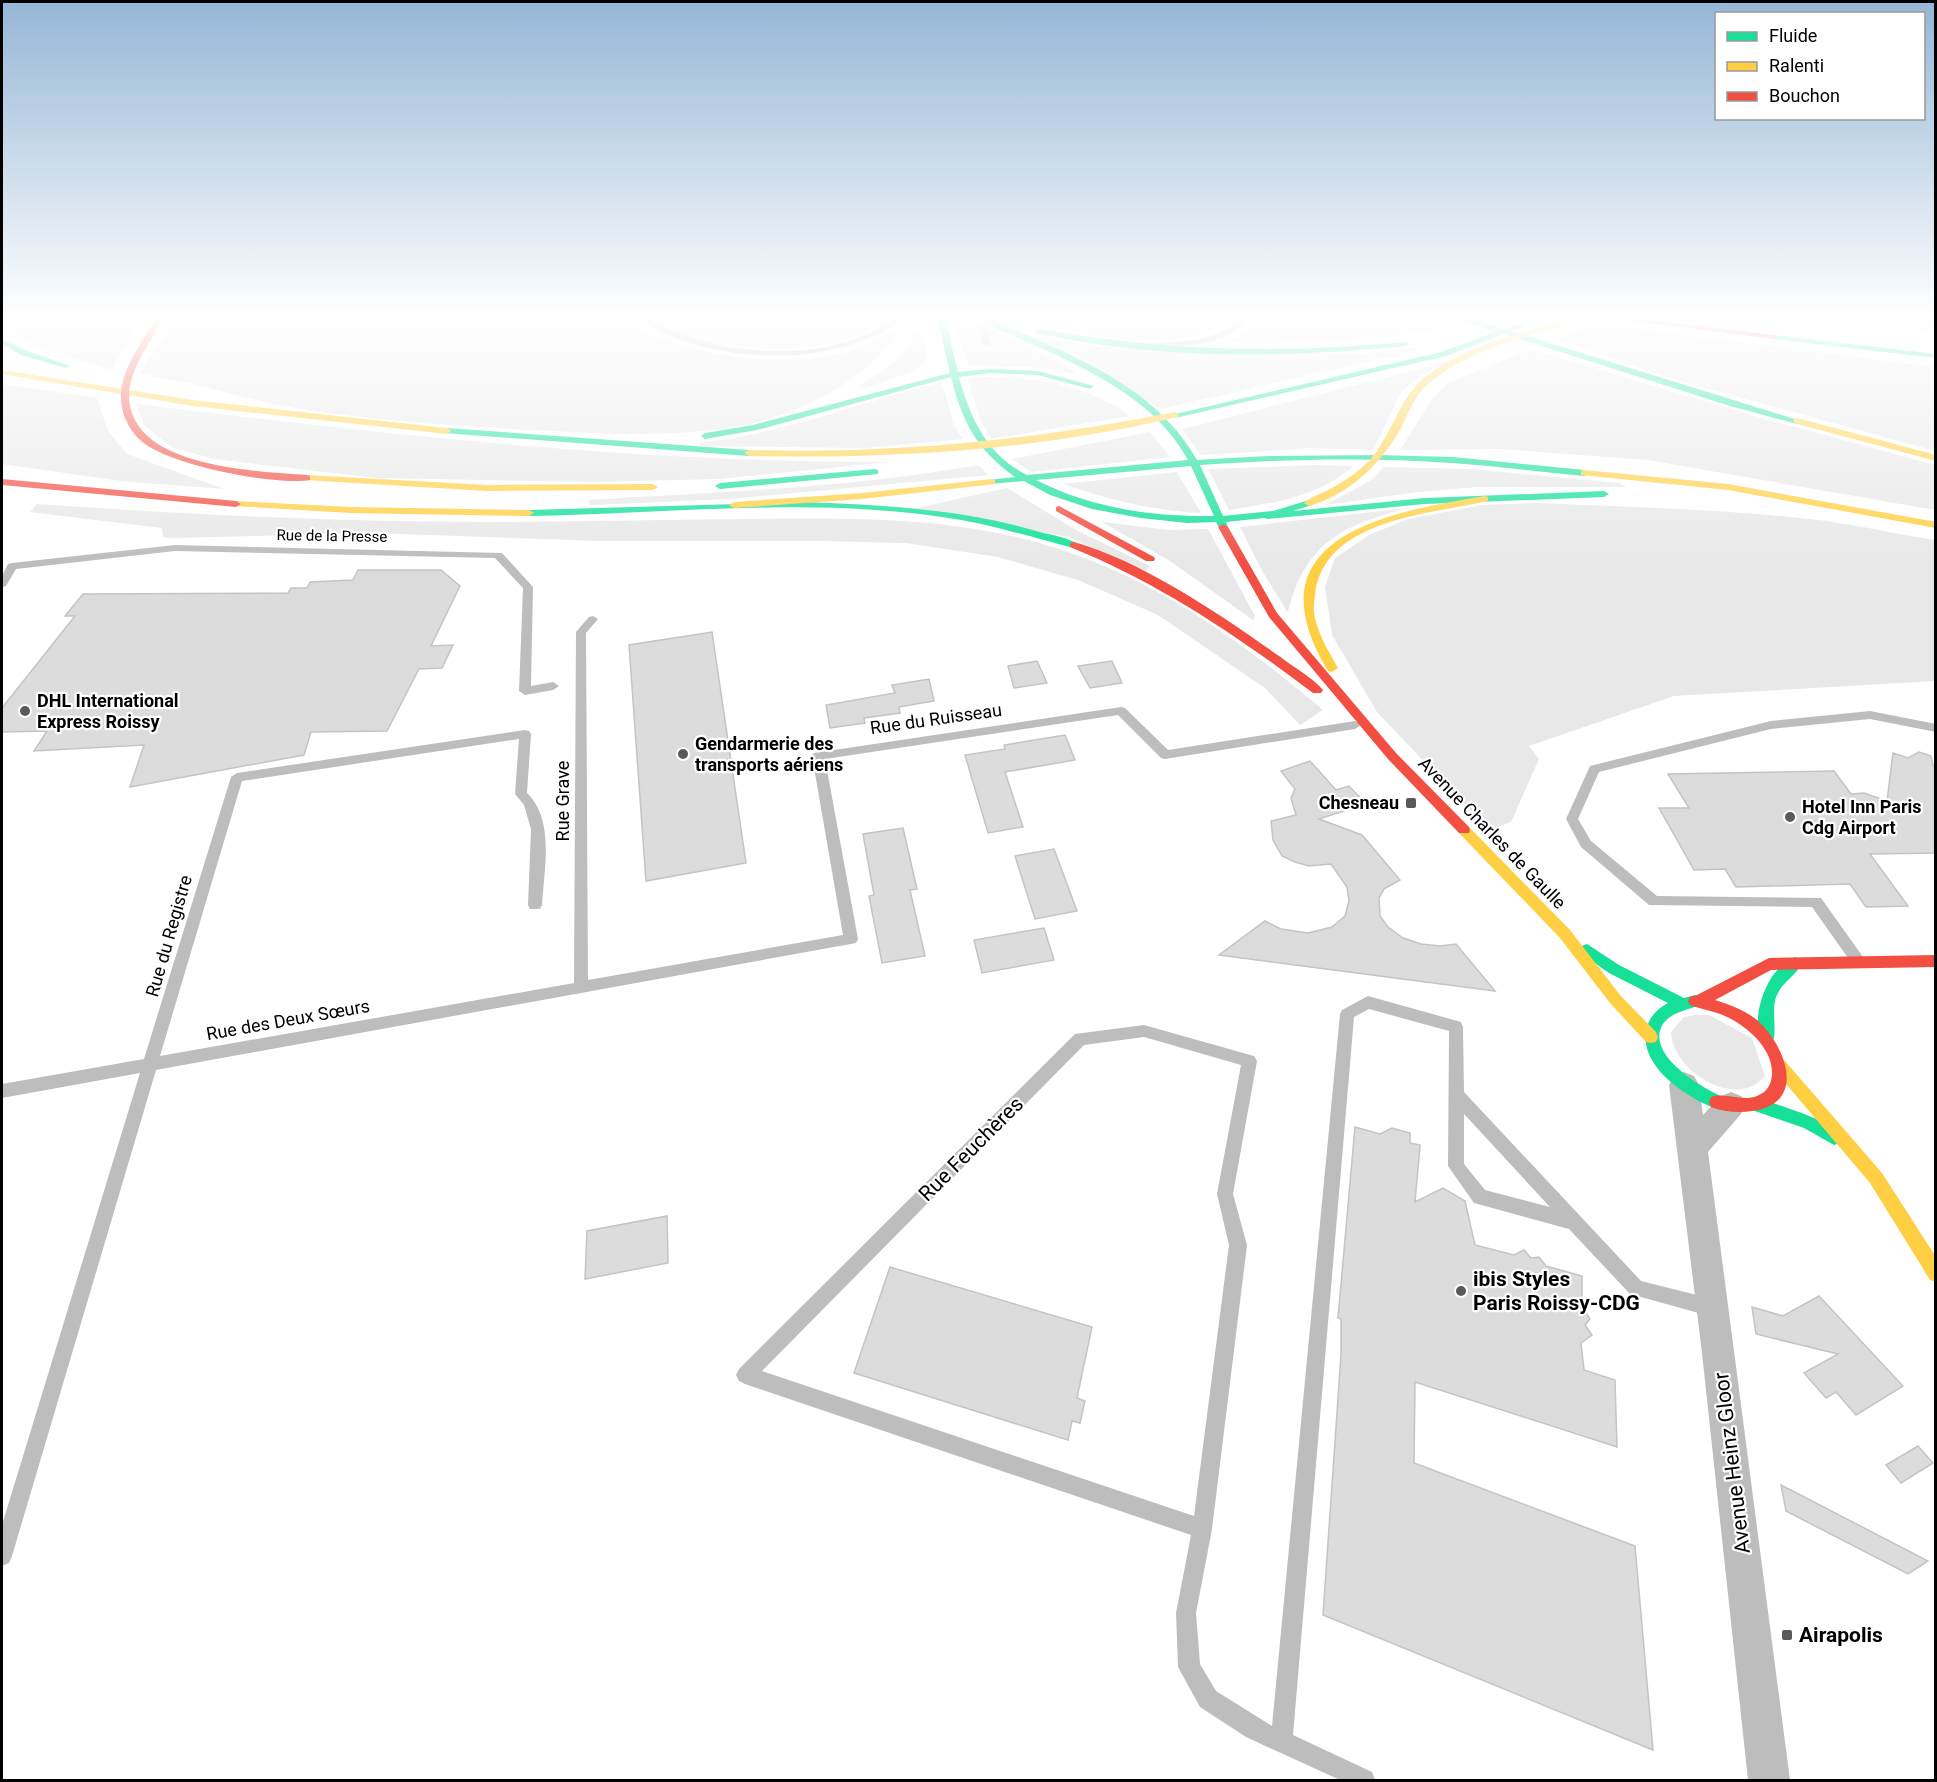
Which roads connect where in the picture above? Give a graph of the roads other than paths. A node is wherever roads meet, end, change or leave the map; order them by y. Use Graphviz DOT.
graph roads {
  1 [pos="125,398"];
  2 [pos="163,398"];
  3 [pos="215,398"];
  4 [pos="855,398"];
  5 [pos="962,398"];
  6 [pos="1128,398"];
  7 [pos="1130,398"];
  8 [pos="1253,398"];
  9 [pos="1282,398"];
  10 [pos="1411,398"];
  11 [pos="1718,398"];
  12 [pos="1133,400"];
  13 [pos="315,418"];
  14 [pos="517,437"];
  15 [pos="1935,458"];
  16 [pos="963,462"];
  17 [pos="894,470"];
  18 [pos="2,482"];
  19 [pos="1032,484"];
  20 [pos="702,487"];
  21 [pos="1619,495"];
  22 [pos="1487,499"];
  23 [pos="734,505"];
  24 [pos="1767,509"];
  25 [pos="359,510"];
  26 [pos="1268,516"];
  27 [pos="1220,519"];
  28 [pos="1935,525"];
  29 [pos="1935,530"];
  30 [pos="1162,566"];
  31 [pos="2,584"];
  32 [pos="1215,601"];
  33 [pos="593,619"];
  34 [pos="553,686"];
  35 [pos="1317,690"];
  36 [pos="1354,719"];
  37 [pos="1935,728"];
  38 [pos="535,905"];
  39 [pos="1565,934"];
  40 [pos="1935,961"];
  41 [pos="1858,962"];
  42 [pos="1795,963"];
  43 [pos="581,987"];
  44 [pos="1679,1002"];
  45 [pos="1698,1002"];
  46 [pos="1651,1037"];
  47 [pos="1767,1039"];
  48 [pos="151,1064"];
  49 [pos="1780,1066"];
  50 [pos="1684,1085"];
  51 [pos="2,1091"];
  52 [pos="1456,1095"];
  53 [pos="1744,1105"];
  54 [pos="1693,1147"];
  55 [pos="1851,1148"];
  56 [pos="1575,1222"];
  57 [pos="1935,1274"];
  58 [pos="1713,1308"];
  59 [pos="1202,1529"];
  60 [pos="2,1556"];
  61 [pos="1281,1742"];
  62 [pos="1364,1780"];
  63 [pos="1769,1780"];
  1 -- 25 [label="main road"];
  2 -- 13 [label="main road"];
  3 -- 13 [label="main road"];
  4 -- 14 [label="main road"];
  5 -- 19 [label="main road"];
  6 -- 12 [label="main road"];
  7 -- 12 [label="main road"];
  8 -- 14 [label="main road"];
  9 -- 16 [label="main road"];
  10 -- 26 [label="main road"];
  11 -- 15 [label="main road"];
  12 -- 27 [label="main road, Avenue Charles de Gaulle"];
  13 -- 14 [label="main road"];
  17 -- 20 [label="main road"];
  18 -- 25 [label="main road"];
  19 -- 27 [label="main road"];
  19 -- 30 [label="main road"];
  21 -- 22 [label="main road"];
  22 -- 26 [label="main road"];
  22 -- 36 [label="main road, Avenue Charles de Gaulle"];
  23 -- 25 [label="main road"];
  23 -- 28 [label="main road"];
  23 -- 35 [label="main road, Avenue Charles de Gaulle"];
  24 -- 29 [label="main road"];
  26 -- 27 [label="main road"];
  27 -- 36 [label="main road, Avenue Charles de Gaulle"];
  31 -- 34 [label="lane, Rue de la Presse"];
  32 -- 35 [label="main road, Avenue Charles de Gaulle"];
  33 -- 43 [label="lane, Rue Grave"];
  35 -- 36 [label="main road, Avenue Charles de Gaulle"];
  36 -- 39 [label="main road, Avenue Charles de Gaulle"];
  36 -- 43 [label="lane, Rue du Ruisseau"];
  37 -- 41 [label="lane"];
  38 -- 48 [label="lane, Rue du Registre"];
  39 -- 44 [label="main road, Avenue Charles de Gaulle"];
  39 -- 46 [label="main road, Avenue Charles de Gaulle"];
  40 -- 41 [label="main road"];
  41 -- 42 [label="main road"];
  42 -- 45 [label="main road"];
  42 -- 47 [label="main road"];
  43 -- 48 [label="lane, Rue des Deux Sœurs"];
  44 -- 45 [label="main road"];
  44 -- 46 [label="main road"];
  45 -- 47 [label="main road"];
  46 -- 50 [label="main road"];
  47 -- 49 [label="main road"];
  48 -- 51 [label="lane, Rue des Deux Sœurs"];
  48 -- 60 [label="lane, Rue du Registre"];
  49 -- 53 [label="main road"];
  49 -- 55 [label="main road"];
  50 -- 53 [label="main road"];
  50 -- 54 [label="street, Avenue Heinz Gloor"];
  52 -- 56 [label="lane"];
  52 -- 56 [label="lane"];
  52 -- 61 [label="lane"];
  53 -- 54 [label="street"];
  53 -- 55 [label="main road"];
  54 -- 58 [label="street, Avenue Heinz Gloor"];
  55 -- 57 [label="main road"];
  56 -- 58 [label="lane"];
  58 -- 63 [label="street, Avenue Heinz Gloor"];
  59 -- 59 [label="lane, Rue Feuchères"];
  59 -- 61 [label="lane, Rue Feuchères"];
  61 -- 62 [label="lane, Rue Feuchères"];
}
